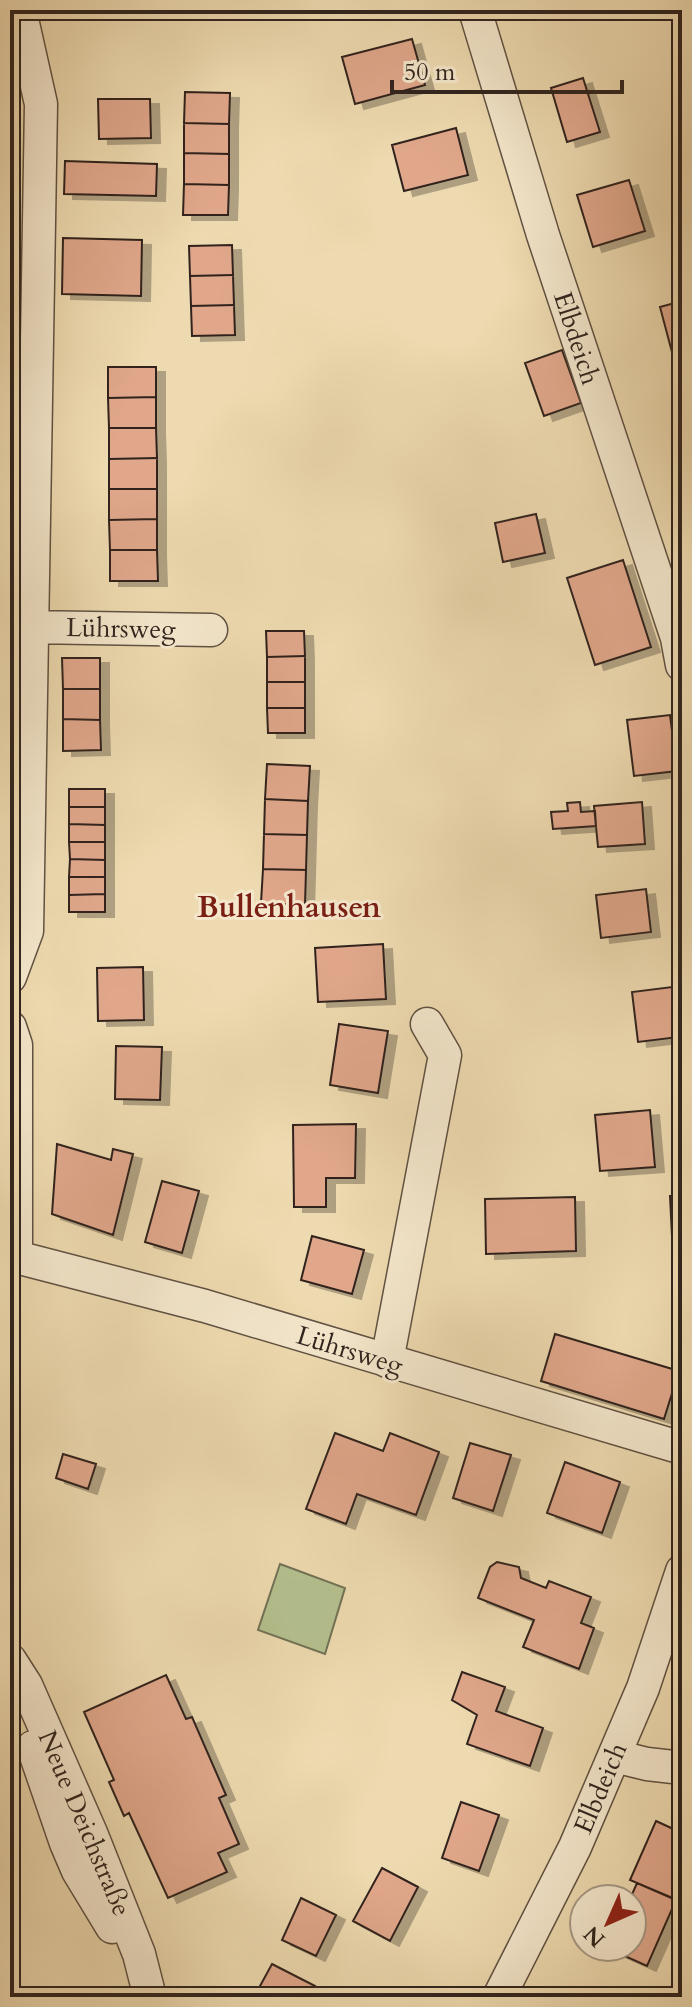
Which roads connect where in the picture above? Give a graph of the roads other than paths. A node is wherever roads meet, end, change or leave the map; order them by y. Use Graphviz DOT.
graph roads {
  1 [pos="20,10"];
  2 [pos="475,10"];
  3 [pos="30,627"];
  4 [pos="211,630"];
  5 [pos="682,665"];
  6 [pos="10,977"];
  7 [pos="427,1024"];
  8 [pos="10,1027"];
  9 [pos="13,1259"];
  10 [pos="387,1361"];
  11 [pos="682,1448"];
  12 [pos="682,1571"];
  13 [pos="10,1660"];
  14 [pos="10,1668"];
  15 [pos="614,1756"];
  16 [pos="682,1768"];
  17 [pos="149,1994"];
  18 [pos="499,1997"];
  1 -- 3 [label="street, Lührsweg"];
  2 -- 5 [label="street, Elbdeich"];
  3 -- 4 [label="street, Lührsweg"];
  3 -- 6 [label="street, Lührsweg"];
  7 -- 10 [label="street"];
  8 -- 9 [label="street, Lührsweg"];
  9 -- 10 [label="street, Lührsweg"];
  10 -- 11 [label="street, Lührsweg"];
  12 -- 15 [label="street, Elbdeich"];
  13 -- 17 [label="street, Neue Deichstraße"];
  14 -- 17 [label="street, Neue Deichstraße"];
  15 -- 16 [label="street"];
  15 -- 18 [label="street, Elbdeich"];
}
